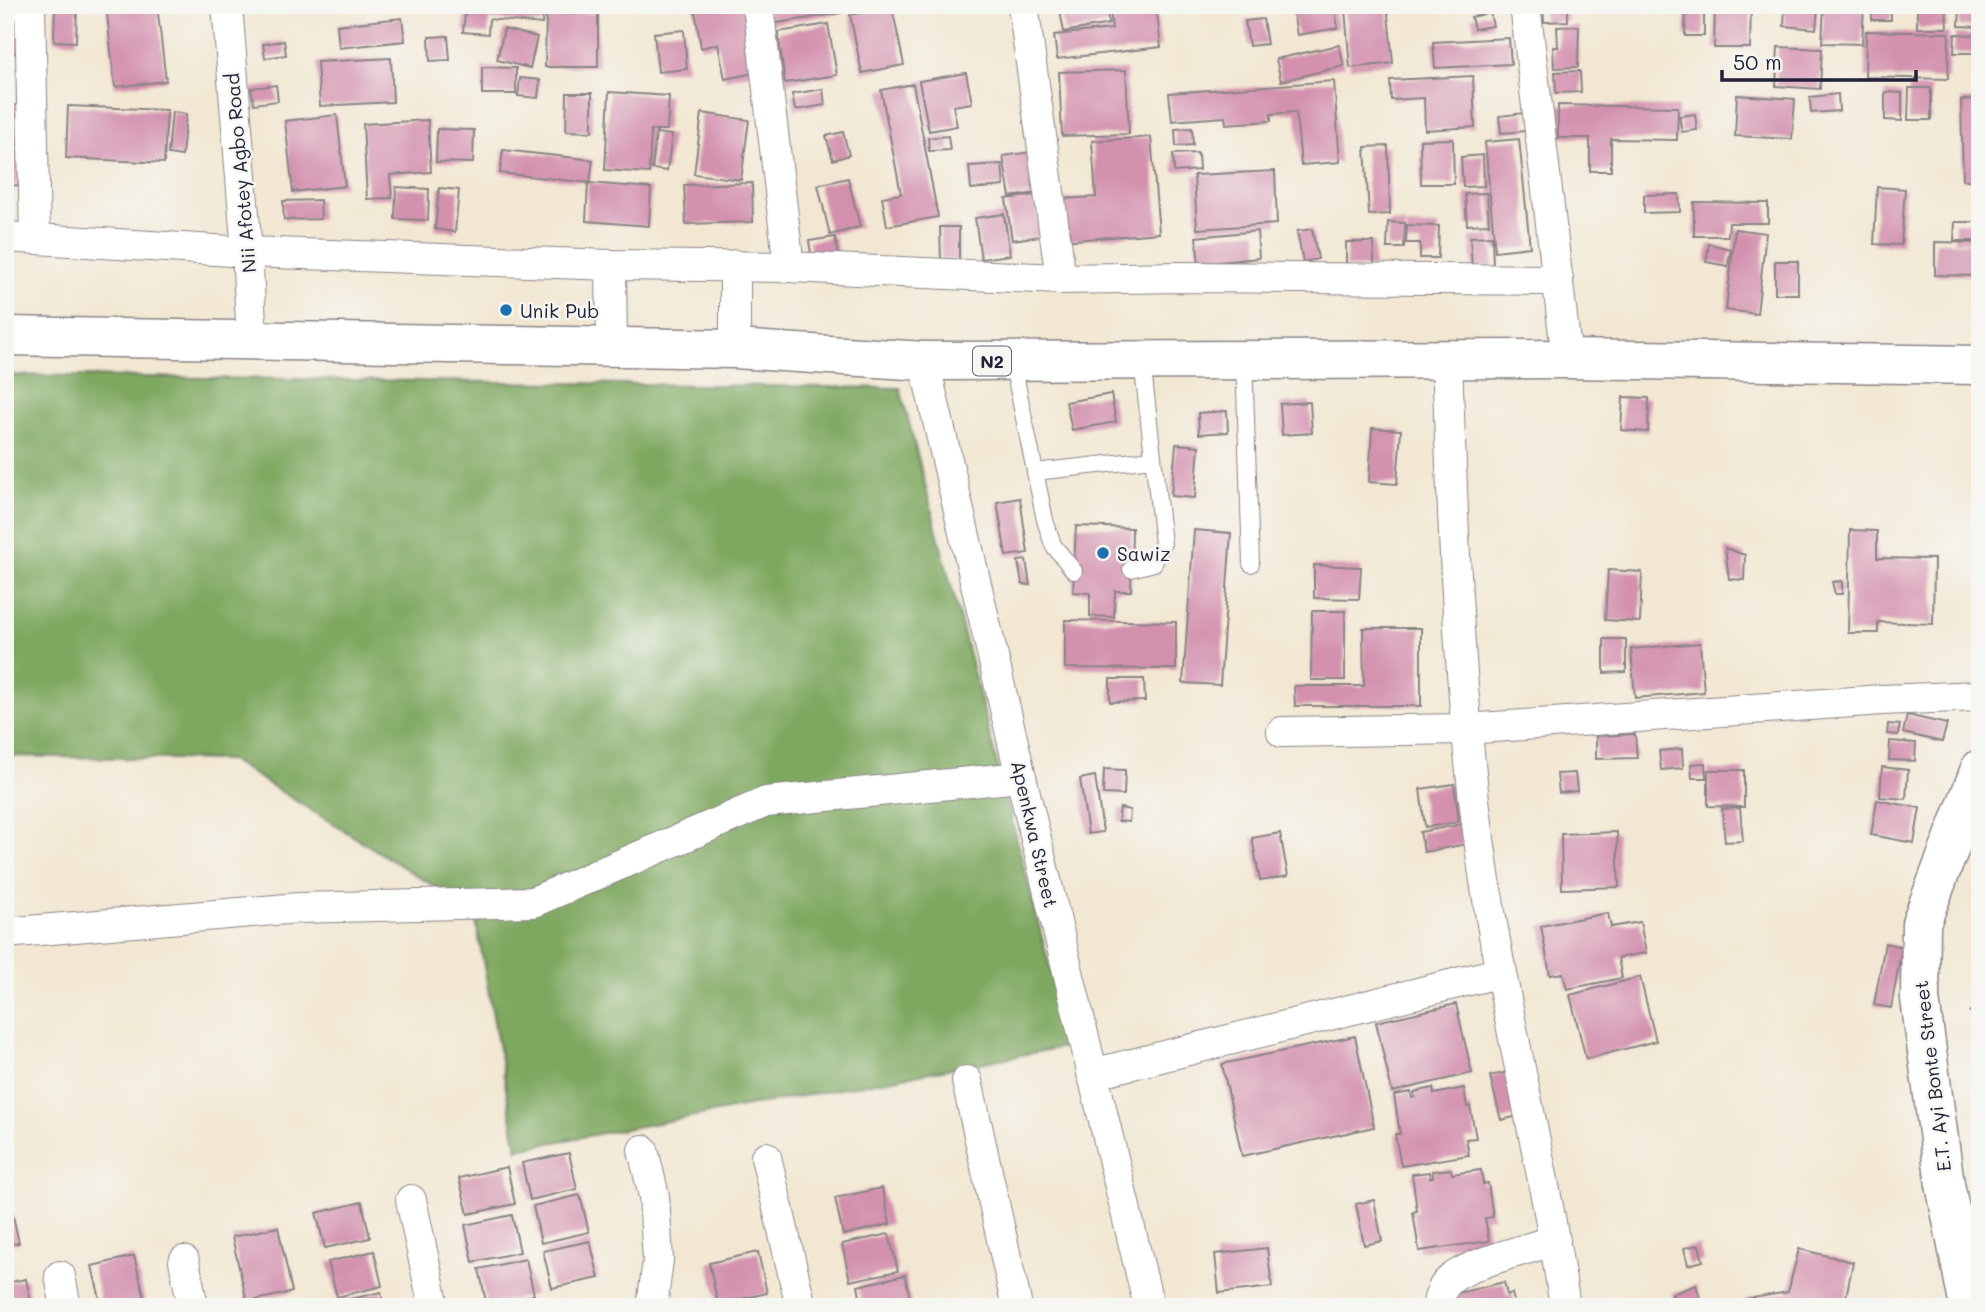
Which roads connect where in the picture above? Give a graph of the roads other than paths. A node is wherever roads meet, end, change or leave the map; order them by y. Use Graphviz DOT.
graph roads {
  1 [pos="30,5"];
  2 [pos="227,5"];
  3 [pos="758,5"];
  4 [pos="1023,5"];
  5 [pos="1525,5"];
  6 [pos="5,237"];
  7 [pos="35,237"];
  8 [pos="247,252"];
  9 [pos="611,265"];
  10 [pos="735,265"];
  11 [pos="789,267"];
  12 [pos="1061,279"];
  13 [pos="1558,280"];
  14 [pos="5,336"];
  15 [pos="252,340"];
  16 [pos="612,347"];
  17 [pos="735,349"];
  18 [pos="1567,359"];
  19 [pos="1012,360"];
  20 [pos="1142,360"];
  21 [pos="1244,360"];
  22 [pos="1447,360"];
  23 [pos="924,361"];
  24 [pos="1980,365"];
  25 [pos="1153,459"];
  26 [pos="1035,472"];
  27 [pos="1251,564"];
  28 [pos="1131,569"];
  29 [pos="1074,571"];
  30 [pos="1980,696"];
  31 [pos="1465,729"];
  32 [pos="1282,732"];
  33 [pos="1980,769"];
  34 [pos="1021,777"];
  35 [pos="5,933"];
  36 [pos="1502,972"];
  37 [pos="1092,1074"];
  38 [pos="967,1081"];
  39 [pos="643,1150"];
  40 [pos="766,1157"];
  41 [pos="411,1200"];
  42 [pos="1555,1240"];
  43 [pos="184,1261"];
  44 [pos="60,1276"];
  45 [pos="66,1307"];
  46 [pos="194,1307"];
  47 [pos="433,1307"];
  48 [pos="652,1307"];
  49 [pos="801,1307"];
  50 [pos="1017,1307"];
  51 [pos="1149,1307"];
  52 [pos="1438,1307"];
  53 [pos="1565,1307"];
  54 [pos="1969,1307"];
  1 -- 7 [label="street"];
  2 -- 8 [label="street, Nii Afotey Agbo Road"];
  3 -- 11 [label="street"];
  4 -- 12 [label="street"];
  5 -- 13 [label="street"];
  6 -- 7 [label="street"];
  7 -- 8 [label="street"];
  8 -- 9 [label="street"];
  8 -- 15 [label="street, Nii Afotey Agbo Road"];
  9 -- 10 [label="street"];
  9 -- 16 [label="street"];
  10 -- 11 [label="street"];
  10 -- 17 [label="street"];
  11 -- 12 [label="street"];
  12 -- 13 [label="street"];
  13 -- 18 [label="street"];
  14 -- 15 [label="main road, N2"];
  15 -- 16 [label="main road, N2"];
  16 -- 17 [label="main road, N2"];
  17 -- 23 [label="main road, N2"];
  18 -- 22 [label="main road, N2"];
  18 -- 24 [label="main road, N2"];
  19 -- 20 [label="main road, N2"];
  19 -- 23 [label="main road, N2"];
  19 -- 26 [label="lane"];
  20 -- 21 [label="main road, N2"];
  20 -- 25 [label="lane"];
  21 -- 22 [label="main road, N2"];
  21 -- 27 [label="lane"];
  22 -- 31 [label="street"];
  23 -- 34 [label="street, Apenkwa Street"];
  25 -- 26 [label="lane"];
  25 -- 28 [label="lane"];
  26 -- 29 [label="lane"];
  30 -- 31 [label="street"];
  31 -- 32 [label="street"];
  31 -- 36 [label="street"];
  33 -- 54 [label="main road, E.T. Ayi Bonte Street"];
  34 -- 35 [label="street"];
  34 -- 37 [label="street, Apenkwa Street"];
  36 -- 37 [label="street"];
  36 -- 42 [label="street"];
  37 -- 51 [label="street, Apenkwa Street"];
  38 -- 50 [label="street"];
  39 -- 48 [label="street"];
  40 -- 49 [label="street"];
  41 -- 47 [label="street"];
  42 -- 52 [label="street"];
  42 -- 53 [label="street"];
  43 -- 46 [label="street"];
  44 -- 45 [label="street"];
}
